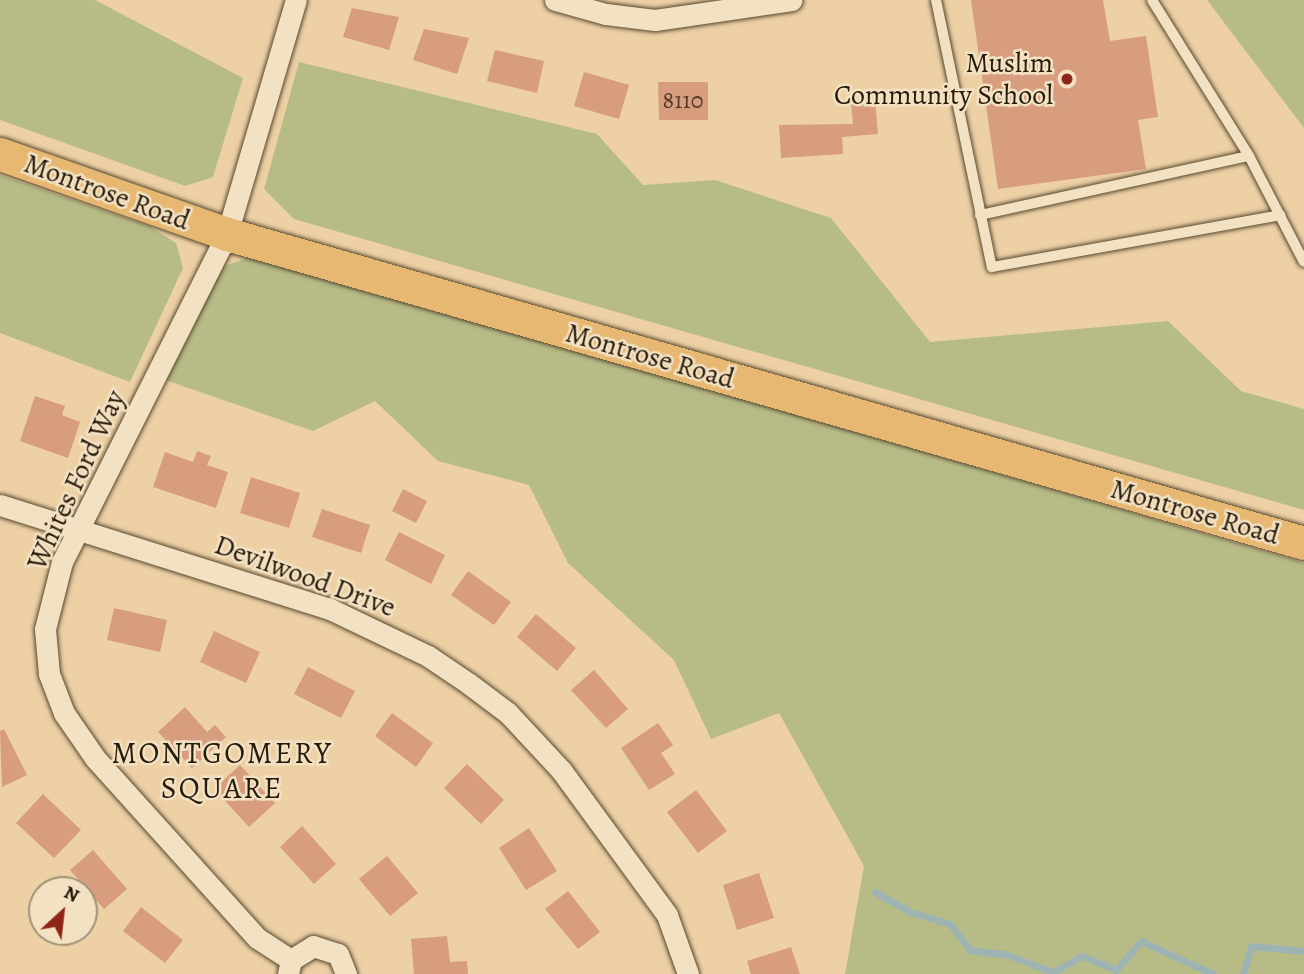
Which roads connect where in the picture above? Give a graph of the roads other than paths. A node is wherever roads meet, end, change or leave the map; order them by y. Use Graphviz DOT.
graph roads {
  1 [pos="296,0"];
  2 [pos="555,0"];
  3 [pos="792,0"];
  4 [pos="936,0"];
  5 [pos="1152,0"];
  6 [pos="0,154"];
  7 [pos="1249,156"];
  8 [pos="980,215"];
  9 [pos="1280,215"];
  10 [pos="227,234"];
  11 [pos="1304,261"];
  12 [pos="0,505"];
  13 [pos="80,528"];
  14 [pos="1304,543"];
  15 [pos="289,967"];
  16 [pos="346,974"];
  17 [pos="688,974"];
  1 -- 10 [label="street, Whites Ford Way"];
  2 -- 3 [label="street"];
  4 -- 8 [label="lane"];
  5 -- 7 [label="lane"];
  6 -- 10 [label="main road, Montrose Road"];
  7 -- 8 [label="lane"];
  7 -- 9 [label="lane"];
  8 -- 9 [label="lane"];
  9 -- 11 [label="lane"];
  10 -- 13 [label="street, Whites Ford Way"];
  10 -- 14 [label="main road, Montrose Road"];
  12 -- 13 [label="street, Devilwood Drive"];
  13 -- 15 [label="street, Whites Ford Way"];
  13 -- 17 [label="street, Devilwood Drive"];
  15 -- 16 [label="street, Whites Ford Way"];
}
